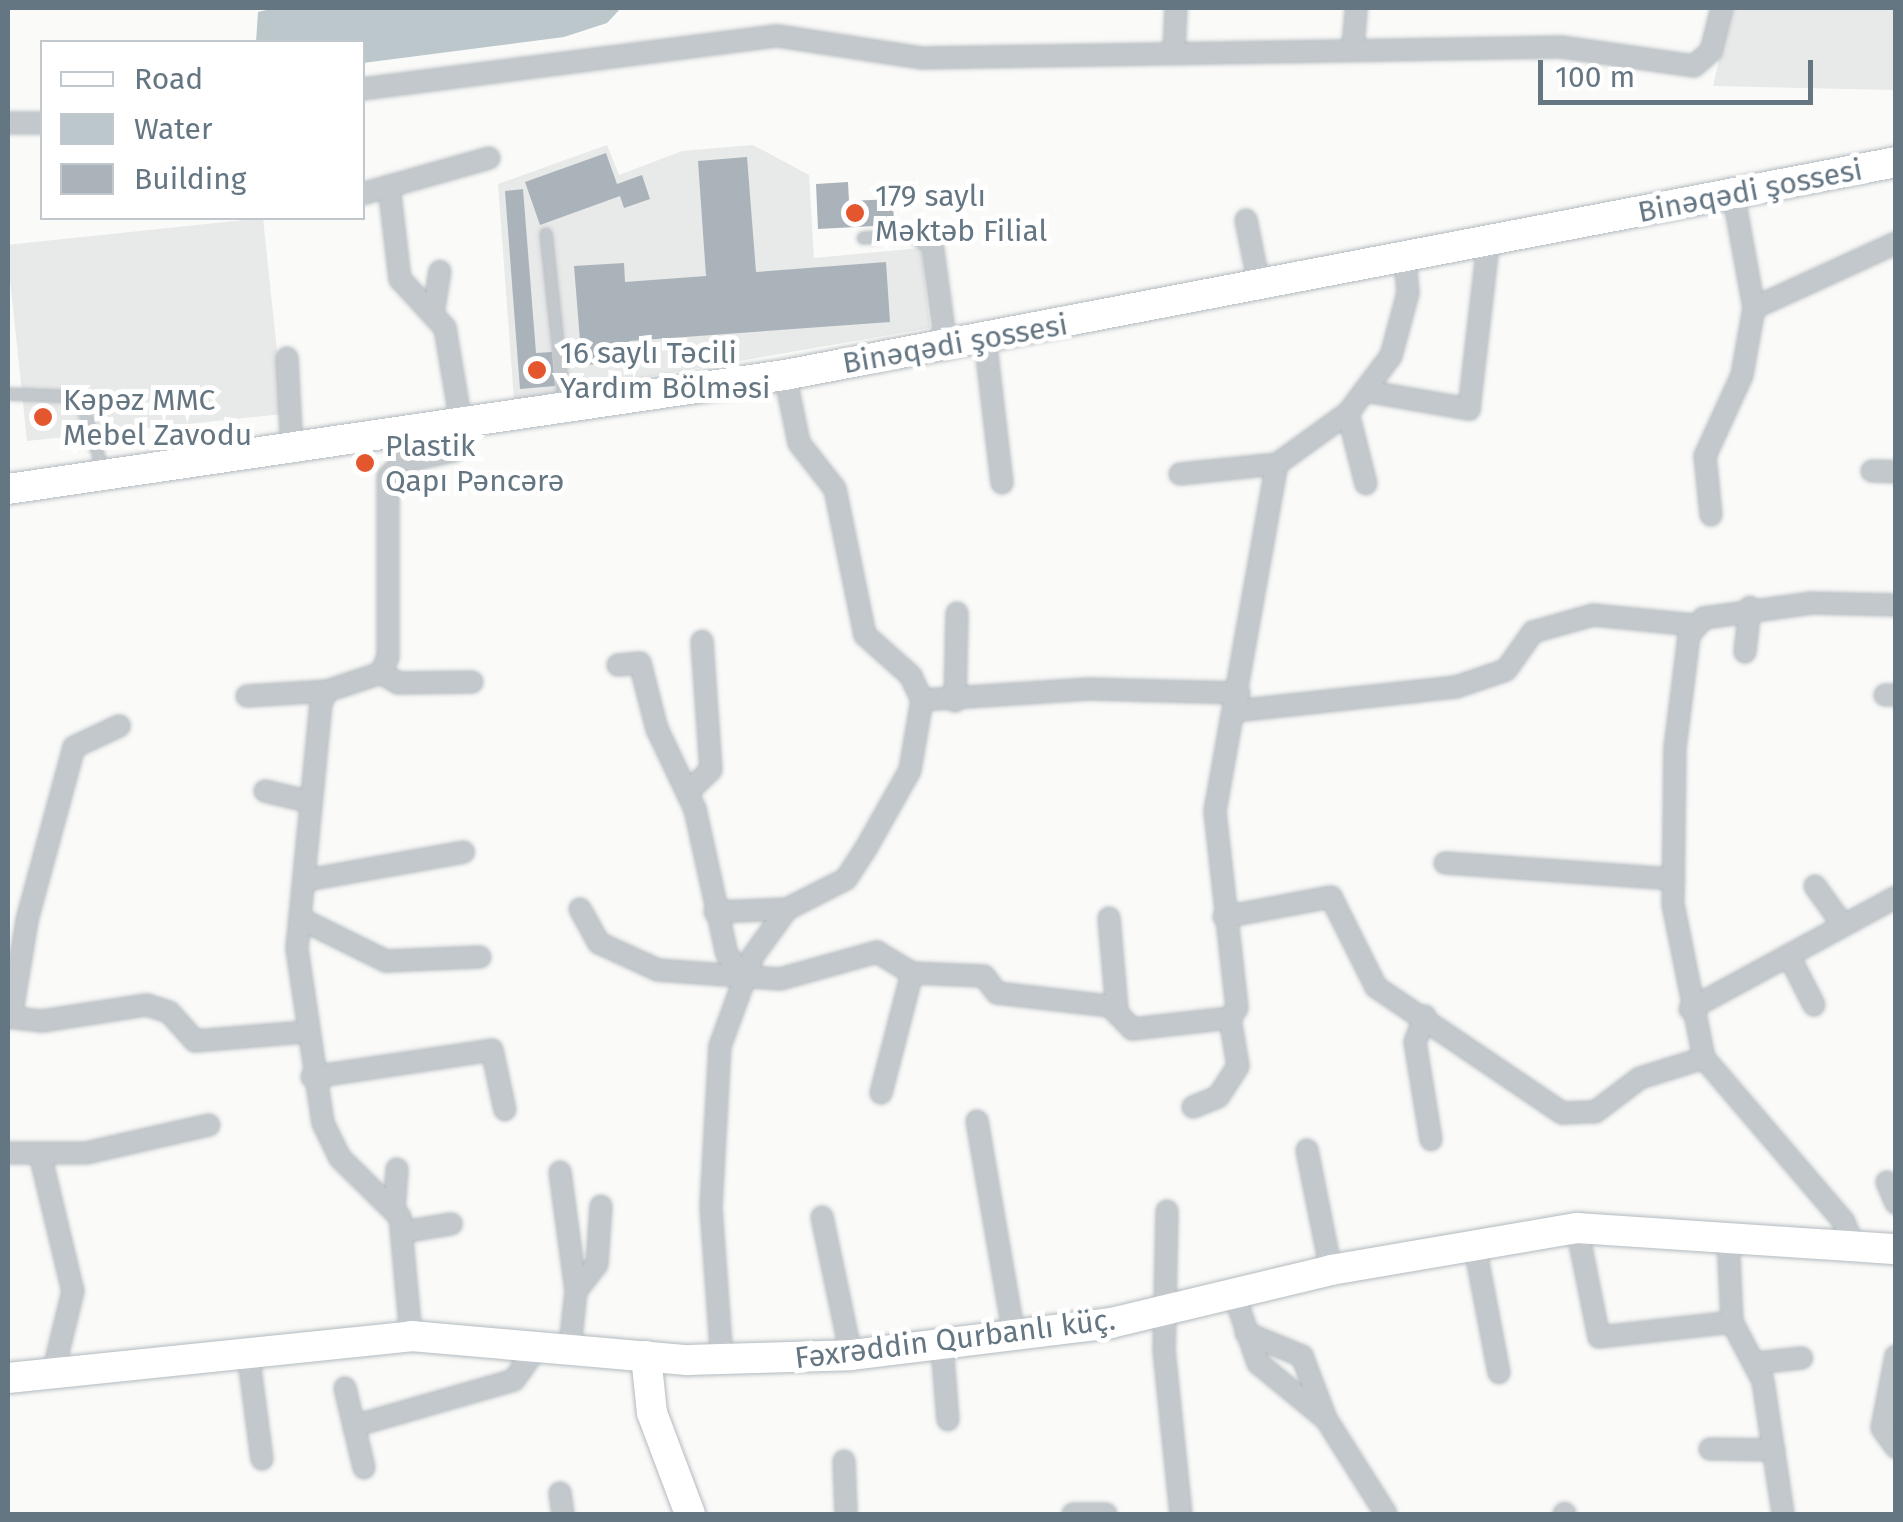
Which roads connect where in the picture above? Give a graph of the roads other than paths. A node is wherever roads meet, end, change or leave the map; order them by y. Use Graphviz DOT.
graph roads {
  1 [pos="1176,8"];
  2 [pos="1356,8"];
  3 [pos="1722,8"];
  4 [pos="1353,46"];
  5 [pos="1174,50"];
  6 [pos="365,89"];
  7 [pos="8,123"];
  8 [pos="40,124"];
  9 [pos="488,158"];
  10 [pos="1896,162"];
  11 [pos="389,186"];
  12 [pos="365,193"];
  13 [pos="1732,193"];
  14 [pos="1246,220"];
  15 [pos="546,234"];
  16 [pos="919,235"];
  17 [pos="862,238"];
  18 [pos="1896,243"];
  19 [pos="1488,244"];
  20 [pos="1405,261"];
  21 [pos="440,271"];
  22 [pos="1260,288"];
  23 [pos="434,308"];
  24 [pos="1754,308"];
  25 [pos="985,338"];
  26 [pos="946,346"];
  27 [pos="286,358"];
  28 [pos="784,374"];
  29 [pos="1365,391"];
  30 [pos="8,394"];
  31 [pos="566,412"];
  32 [pos="1348,413"];
  33 [pos="462,429"];
  34 [pos="292,450"];
  35 [pos="1277,464"];
  36 [pos="1872,471"];
  37 [pos="1896,472"];
  38 [pos="1180,474"];
  39 [pos="104,476"];
  40 [pos="1002,482"];
  41 [pos="1366,484"];
  42 [pos="8,490"];
  43 [pos="1711,515"];
  44 [pos="1896,605"];
  45 [pos="1750,608"];
  46 [pos="957,613"];
  47 [pos="1694,625"];
  48 [pos="702,641"];
  49 [pos="1745,652"];
  50 [pos="618,665"];
  51 [pos="381,672"];
  52 [pos="472,682"];
  53 [pos="327,691"];
  54 [pos="247,696"];
  55 [pos="922,700"];
  56 [pos="955,702"];
  57 [pos="1237,702"];
  58 [pos="120,726"];
  59 [pos="689,791"];
  60 [pos="265,792"];
  61 [pos="312,802"];
  62 [pos="464,852"];
  63 [pos="1445,864"];
  64 [pos="1673,879"];
  65 [pos="306,880"];
  66 [pos="1815,886"];
  67 [pos="1896,897"];
  68 [pos="580,909"];
  69 [pos="787,909"];
  70 [pos="716,912"];
  71 [pos="1224,917"];
  72 [pos="1109,918"];
  73 [pos="303,920"];
  74 [pos="1843,925"];
  75 [pos="1789,956"];
  76 [pos="480,957"];
  77 [pos="912,972"];
  78 [pos="744,977"];
  79 [pos="1814,1006"];
  80 [pos="1690,1009"];
  81 [pos="1117,1010"];
  82 [pos="1425,1016"];
  83 [pos="10,1018"];
  84 [pos="1230,1018"];
  85 [pos="305,1032"];
  86 [pos="1704,1058"];
  87 [pos="312,1077"];
  88 [pos="881,1093"];
  89 [pos="1193,1107"];
  90 [pos="505,1110"];
  91 [pos="977,1121"];
  92 [pos="208,1125"];
  93 [pos="1432,1140"];
  94 [pos="1308,1150"];
  95 [pos="8,1153"];
  96 [pos="40,1154"];
  97 [pos="397,1169"];
  98 [pos="560,1172"];
  99 [pos="1887,1182"];
  100 [pos="1896,1204"];
  101 [pos="602,1206"];
  102 [pos="394,1210"];
  103 [pos="1168,1212"];
  104 [pos="822,1217"];
  105 [pos="451,1224"];
  106 [pos="1577,1228"];
  107 [pos="403,1232"];
  108 [pos="1728,1237"];
  109 [pos="1474,1242"];
  110 [pos="1854,1246"];
  111 [pos="1896,1249"];
  112 [pos="1331,1270"];
  113 [pos="576,1291"];
  114 [pos="1234,1294"];
  115 [pos="1168,1312"];
  116 [pos="1732,1322"];
  117 [pos="1246,1333"];
  118 [pos="411,1336"];
  119 [pos="1014,1336"];
  120 [pos="555,1345"];
  121 [pos="942,1346"];
  122 [pos="248,1352"];
  123 [pos="850,1355"];
  124 [pos="646,1356"];
  125 [pos="1896,1356"];
  126 [pos="1802,1358"];
  127 [pos="722,1361"];
  128 [pos="1756,1363"];
  129 [pos="53,1372"];
  130 [pos="1500,1372"];
  131 [pos="8,1378"];
  132 [pos="345,1388"];
  133 [pos="1326,1418"];
  134 [pos="948,1420"];
  135 [pos="354,1426"];
  136 [pos="1896,1447"];
  137 [pos="1710,1448"];
  138 [pos="1774,1450"];
  139 [pos="262,1459"];
  140 [pos="844,1461"];
  141 [pos="364,1468"];
  142 [pos="690,1514"];
  143 [pos="846,1514"];
  144 [pos="1073,1514"];
  145 [pos="1106,1514"];
  146 [pos="1181,1514"];
  147 [pos="1386,1514"];
  148 [pos="1783,1514"];
  1 -- 5 [label="street"];
  2 -- 4 [label="street"];
  3 -- 4 [label="street"];
  4 -- 5 [label="street"];
  5 -- 6 [label="street"];
  7 -- 8 [label="street"];
  9 -- 11 [label="street"];
  10 -- 13 [label="street, Binəqədi şossesi"];
  11 -- 12 [label="street"];
  11 -- 23 [label="street"];
  13 -- 19 [label="street, Binəqədi şossesi"];
  13 -- 24 [label="street"];
  14 -- 22 [label="street"];
  15 -- 31 [label="lane"];
  16 -- 17 [label="lane"];
  16 -- 26 [label="street"];
  18 -- 24 [label="street"];
  19 -- 20 [label="street, Binəqədi şossesi"];
  19 -- 29 [label="street"];
  20 -- 22 [label="street, Binəqədi şossesi"];
  20 -- 29 [label="street"];
  21 -- 23 [label="street"];
  22 -- 25 [label="street, Binəqədi şossesi"];
  23 -- 33 [label="street"];
  24 -- 43 [label="street"];
  25 -- 26 [label="street, Binəqədi şossesi"];
  25 -- 40 [label="street"];
  26 -- 28 [label="street, Binəqədi şossesi"];
  27 -- 34 [label="street"];
  28 -- 31 [label="street, Binəqədi şossesi"];
  28 -- 55 [label="street"];
  29 -- 32 [label="street"];
  30 -- 39 [label="lane"];
  31 -- 33 [label="street, Binəqədi şossesi"];
  32 -- 35 [label="street"];
  32 -- 41 [label="street"];
  33 -- 34 [label="street, Binəqədi şossesi"];
  33 -- 51 [label="street"];
  34 -- 39 [label="street, Binəqədi şossesi"];
  35 -- 38 [label="street"];
  35 -- 57 [label="street"];
  36 -- 37 [label="street"];
  39 -- 42 [label="street, Binəqədi şossesi"];
  44 -- 45 [label="street"];
  45 -- 47 [label="street"];
  45 -- 49 [label="street"];
  46 -- 56 [label="street"];
  47 -- 57 [label="street"];
  47 -- 64 [label="street"];
  48 -- 59 [label="street"];
  50 -- 59 [label="street"];
  51 -- 52 [label="street"];
  51 -- 53 [label="street"];
  53 -- 54 [label="street"];
  53 -- 61 [label="street"];
  55 -- 56 [label="street"];
  55 -- 69 [label="street"];
  56 -- 57 [label="street"];
  57 -- 71 [label="street"];
  58 -- 83 [label="street"];
  59 -- 70 [label="street"];
  60 -- 61 [label="street"];
  61 -- 65 [label="street"];
  62 -- 65 [label="street"];
  63 -- 64 [label="street"];
  64 -- 80 [label="street"];
  65 -- 73 [label="street"];
  66 -- 74 [label="street"];
  67 -- 74 [label="street"];
  68 -- 78 [label="street"];
  69 -- 70 [label="street"];
  69 -- 78 [label="street"];
  70 -- 78 [label="street"];
  71 -- 82 [label="street"];
  71 -- 84 [label="street"];
  72 -- 81 [label="street"];
  73 -- 76 [label="street"];
  73 -- 85 [label="street"];
  74 -- 75 [label="street"];
  75 -- 79 [label="street"];
  75 -- 80 [label="street"];
  77 -- 78 [label="street"];
  77 -- 81 [label="street"];
  77 -- 88 [label="street"];
  78 -- 127 [label="street"];
  80 -- 86 [label="street"];
  81 -- 84 [label="street"];
  82 -- 86 [label="street"];
  82 -- 93 [label="street"];
  83 -- 85 [label="street"];
  84 -- 89 [label="street"];
  85 -- 87 [label="street"];
  86 -- 110 [label="street"];
  87 -- 90 [label="street"];
  87 -- 102 [label="street"];
  91 -- 119 [label="street"];
  92 -- 96 [label="street"];
  94 -- 112 [label="street"];
  95 -- 96 [label="street"];
  96 -- 129 [label="street"];
  97 -- 102 [label="street"];
  98 -- 113 [label="street"];
  99 -- 100 [label="street"];
  101 -- 113 [label="street"];
  102 -- 107 [label="street"];
  103 -- 115 [label="street"];
  104 -- 123 [label="street"];
  105 -- 107 [label="street"];
  106 -- 108 [label="street, Fəxrəddin Qurbanlı küç."];
  106 -- 109 [label="street, Fəxrəddin Qurbanlı küç."];
  106 -- 116 [label="street"];
  107 -- 118 [label="street"];
  108 -- 110 [label="street, Fəxrəddin Qurbanlı küç."];
  108 -- 116 [label="street"];
  109 -- 112 [label="street, Fəxrəddin Qurbanlı küç."];
  109 -- 130 [label="street"];
  110 -- 111 [label="street, Fəxrəddin Qurbanlı küç."];
  112 -- 114 [label="street, Fəxrəddin Qurbanlı küç."];
  113 -- 120 [label="street"];
  114 -- 115 [label="street, Fəxrəddin Qurbanlı küç."];
  114 -- 117 [label="street"];
  115 -- 119 [label="street, Fəxrəddin Qurbanlı küç."];
  115 -- 146 [label="street"];
  116 -- 128 [label="street"];
  117 -- 133 [label="street"];
  117 -- 133 [label="street"];
  118 -- 120 [label="street, Fəxrəddin Qurbanlı küç."];
  118 -- 122 [label="street, Fəxrəddin Qurbanlı küç."];
  119 -- 121 [label="street, Fəxrəddin Qurbanlı küç."];
  120 -- 124 [label="street, Fəxrəddin Qurbanlı küç."];
  120 -- 135 [label="street"];
  121 -- 123 [label="street, Fəxrəddin Qurbanlı küç."];
  121 -- 134 [label="street"];
  122 -- 129 [label="street, Fəxrəddin Qurbanlı küç."];
  122 -- 139 [label="street"];
  123 -- 127 [label="street, Fəxrəddin Qurbanlı küç."];
  124 -- 127 [label="street, Fəxrəddin Qurbanlı küç."];
  124 -- 142 [label="street"];
  125 -- 136 [label="street"];
  126 -- 128 [label="street"];
  128 -- 138 [label="street"];
  129 -- 131 [label="street, Fəxrəddin Qurbanlı küç."];
  132 -- 135 [label="street"];
  133 -- 147 [label="street"];
  135 -- 141 [label="street"];
  137 -- 138 [label="street"];
  138 -- 148 [label="street"];
  140 -- 143 [label="street"];
  144 -- 145 [label="street"];
}
